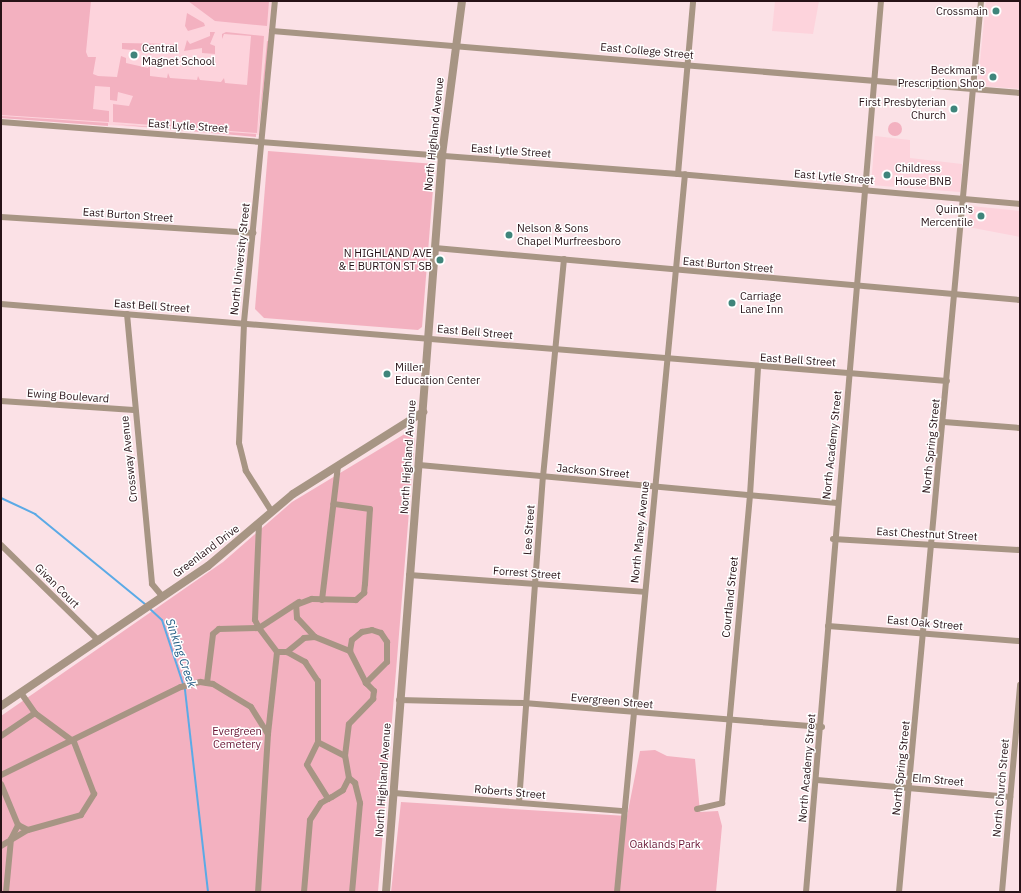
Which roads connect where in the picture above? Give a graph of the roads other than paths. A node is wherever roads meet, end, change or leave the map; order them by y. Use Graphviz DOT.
graph roads {
  1 [pos="275,1"];
  2 [pos="462,1"];
  3 [pos="693,1"];
  4 [pos="882,1"];
  5 [pos="981,1"];
  6 [pos="272,31"];
  7 [pos="454,45"];
  8 [pos="688,64"];
  9 [pos="875,80"];
  10 [pos="973,88"];
  11 [pos="1020,93"];
  12 [pos="1,122"];
  13 [pos="262,141"];
  14 [pos="442,155"];
  15 [pos="682,174"];
  16 [pos="866,190"];
  17 [pos="963,198"];
  18 [pos="1020,204"];
  19 [pos="1,217"];
  20 [pos="253,233"];
  21 [pos="435,248"];
  22 [pos="564,259"];
  23 [pos="675,270"];
  24 [pos="859,285"];
  25 [pos="955,294"];
  26 [pos="1020,300"];
  27 [pos="1,304"];
  28 [pos="128,314"];
  29 [pos="244,322"];
  30 [pos="428,338"];
  31 [pos="556,349"];
  32 [pos="666,359"];
  33 [pos="758,367"];
  34 [pos="850,374"];
  35 [pos="947,381"];
  36 [pos="1,402"];
  37 [pos="134,410"];
  38 [pos="423,412"];
  39 [pos="944,422"];
  40 [pos="1020,428"];
  41 [pos="338,466"];
  42 [pos="419,466"];
  43 [pos="543,476"];
  44 [pos="656,487"];
  45 [pos="750,495"];
  46 [pos="837,503"];
  47 [pos="333,504"];
  48 [pos="272,512"];
  49 [pos="259,524"];
  50 [pos="834,539"];
  51 [pos="931,543"];
  52 [pos="1,545"];
  53 [pos="1020,550"];
  54 [pos="409,575"];
  55 [pos="535,583"];
  56 [pos="644,592"];
  57 [pos="163,597"];
  58 [pos="322,600"];
  59 [pos="300,601"];
  60 [pos="828,626"];
  61 [pos="259,628"];
  62 [pos="305,629"];
  63 [pos="924,634"];
  64 [pos="315,637"];
  65 [pos="304,638"];
  66 [pos="99,641"];
  67 [pos="1020,641"];
  68 [pos="350,651"];
  69 [pos="277,652"];
  70 [pos="287,652"];
  71 [pos="208,683"];
  72 [pos="366,683"];
  73 [pos="1020,685"];
  74 [pos="21,693"];
  75 [pos="399,700"];
  76 [pos="3,702"];
  77 [pos="524,703"];
  78 [pos="35,712"];
  79 [pos="635,713"];
  80 [pos="731,719"];
  81 [pos="822,727"];
  82 [pos="268,734"];
  83 [pos="1,736"];
  84 [pos="74,742"];
  85 [pos="318,742"];
  86 [pos="345,756"];
  87 [pos="1,775"];
  88 [pos="349,778"];
  89 [pos="817,780"];
  90 [pos="1,784"];
  91 [pos="908,787"];
  92 [pos="394,793"];
  93 [pos="1010,796"];
  94 [pos="328,799"];
  95 [pos="519,802"];
  96 [pos="697,809"];
  97 [pos="624,811"];
  98 [pos="18,825"];
  99 [pos="28,830"];
  100 [pos="11,839"];
  101 [pos="1,846"];
  102 [pos="6,892"];
  103 [pos="258,892"];
  104 [pos="304,892"];
  105 [pos="352,892"];
  106 [pos="386,892"];
  107 [pos="617,892"];
  108 [pos="806,892"];
  109 [pos="899,892"];
  110 [pos="1002,892"];
  1 -- 6 [label="street, North University Street"];
  2 -- 7 [label="street, North Highland Avenue"];
  3 -- 8 [label="street, North Maney Avenue"];
  4 -- 9 [label="street, North Academy Street"];
  5 -- 10 [label="street, North Spring Street"];
  6 -- 7 [label="street, East College Street"];
  6 -- 13 [label="street, North University Street"];
  7 -- 8 [label="street, East College Street"];
  7 -- 14 [label="street, North Highland Avenue"];
  8 -- 9 [label="street, East College Street"];
  8 -- 15 [label="street, North Maney Avenue"];
  9 -- 10 [label="street, East College Street"];
  9 -- 16 [label="street, North Academy Street"];
  10 -- 11 [label="street, East College Street"];
  10 -- 17 [label="street, North Spring Street"];
  12 -- 13 [label="street, East Lytle Street"];
  13 -- 14 [label="street, East Lytle Street"];
  13 -- 20 [label="street, North University Street"];
  14 -- 15 [label="street, East Lytle Street"];
  14 -- 21 [label="street, North Highland Avenue"];
  15 -- 16 [label="street, East Lytle Street"];
  15 -- 23 [label="street, North Maney Avenue"];
  16 -- 17 [label="street, East Lytle Street"];
  16 -- 24 [label="street, North Academy Street"];
  17 -- 18 [label="street, East Lytle Street"];
  17 -- 25 [label="street, North Spring Street"];
  19 -- 20 [label="street, East Burton Street"];
  20 -- 29 [label="street, North University Street"];
  21 -- 22 [label="street, East Burton Street"];
  21 -- 30 [label="street, North Highland Avenue"];
  22 -- 23 [label="street, East Burton Street"];
  22 -- 31 [label="street, Lee Street"];
  23 -- 24 [label="street, East Burton Street"];
  23 -- 32 [label="street, North Maney Avenue"];
  24 -- 25 [label="street, East Burton Street"];
  24 -- 34 [label="street, North Academy Street"];
  25 -- 26 [label="street, East Burton Street"];
  25 -- 35 [label="street, North Spring Street"];
  27 -- 28 [label="street, East Bell Street"];
  28 -- 29 [label="street, East Bell Street"];
  28 -- 37 [label="street, Crossway Avenue"];
  29 -- 30 [label="street, East Bell Street"];
  29 -- 48 [label="street, North University Street"];
  30 -- 31 [label="street, East Bell Street"];
  30 -- 38 [label="street, North Highland Avenue"];
  31 -- 32 [label="street, East Bell Street"];
  31 -- 43 [label="street, Lee Street"];
  32 -- 33 [label="street, East Bell Street"];
  32 -- 44 [label="street, North Maney Avenue"];
  33 -- 34 [label="street, East Bell Street"];
  33 -- 45 [label="street, Courtland Street"];
  34 -- 35 [label="street, East Bell Street"];
  34 -- 46 [label="street, North Academy Street"];
  35 -- 39 [label="street, North Spring Street"];
  36 -- 37 [label="street, Ewing Boulevard"];
  37 -- 57 [label="street, Crossway Avenue"];
  38 -- 41 [label="street, Greenland Drive"];
  38 -- 42 [label="street, North Highland Avenue"];
  39 -- 40 [label="street"];
  39 -- 51 [label="street, North Spring Street"];
  41 -- 47 [label="street"];
  41 -- 48 [label="street, Greenland Drive"];
  42 -- 43 [label="street, Jackson Street"];
  42 -- 54 [label="street, North Highland Avenue"];
  43 -- 44 [label="street, Jackson Street"];
  43 -- 55 [label="street, Lee Street"];
  44 -- 45 [label="street, Jackson Street"];
  44 -- 56 [label="street, North Maney Avenue"];
  45 -- 46 [label="street, Jackson Street"];
  45 -- 80 [label="street, Courtland Street"];
  46 -- 50 [label="street, North Academy Street"];
  47 -- 58 [label="street"];
  47 -- 58 [label="street"];
  48 -- 49 [label="street, Greenland Drive"];
  49 -- 57 [label="street, Greenland Drive"];
  49 -- 61 [label="street"];
  50 -- 51 [label="street, East Chestnut Street"];
  50 -- 60 [label="street, North Academy Street"];
  51 -- 53 [label="street, East Chestnut Street"];
  51 -- 63 [label="street, North Spring Street"];
  52 -- 66 [label="street, Givan Court"];
  54 -- 55 [label="street, Forrest Street"];
  54 -- 75 [label="street, North Highland Avenue"];
  55 -- 56 [label="street, Forrest Street"];
  55 -- 77 [label="street, Lee Street"];
  56 -- 79 [label="street, North Maney Avenue"];
  57 -- 66 [label="street, Greenland Drive"];
  58 -- 59 [label="street"];
  59 -- 61 [label="street"];
  59 -- 62 [label="street"];
  60 -- 63 [label="street, East Oak Street"];
  60 -- 81 [label="street, North Academy Street"];
  61 -- 69 [label="street"];
  61 -- 71 [label="street"];
  62 -- 64 [label="street"];
  62 -- 65 [label="street"];
  63 -- 67 [label="street, East Oak Street"];
  63 -- 91 [label="street, North Spring Street"];
  64 -- 65 [label="street"];
  64 -- 68 [label="street"];
  65 -- 70 [label="street"];
  66 -- 74 [label="street, Greenland Drive"];
  68 -- 72 [label="street"];
  68 -- 72 [label="street"];
  69 -- 70 [label="street"];
  69 -- 82 [label="street"];
  70 -- 85 [label="street"];
  71 -- 82 [label="street"];
  71 -- 84 [label="street"];
  72 -- 86 [label="street"];
  73 -- 93 [label="street, North Church Street"];
  74 -- 76 [label="street, Greenland Drive"];
  74 -- 78 [label="street"];
  75 -- 77 [label="street, Evergreen Street"];
  75 -- 92 [label="street, North Highland Avenue"];
  77 -- 79 [label="street, Evergreen Street"];
  77 -- 95 [label="street, Lee Street"];
  78 -- 83 [label="street"];
  78 -- 84 [label="street"];
  79 -- 80 [label="street, Evergreen Street"];
  79 -- 97 [label="street, North Maney Avenue"];
  80 -- 81 [label="street, Evergreen Street"];
  80 -- 96 [label="street, Courtland Street"];
  81 -- 89 [label="street, North Academy Street"];
  82 -- 103 [label="street"];
  84 -- 87 [label="street"];
  84 -- 99 [label="street"];
  85 -- 86 [label="street"];
  85 -- 94 [label="street"];
  86 -- 88 [label="street"];
  88 -- 94 [label="street"];
  88 -- 105 [label="street"];
  89 -- 91 [label="street, Elm Street"];
  89 -- 108 [label="street, North Academy Street"];
  90 -- 98 [label="street"];
  91 -- 93 [label="street, Elm Street"];
  91 -- 109 [label="street, North Spring Street"];
  92 -- 95 [label="street, Roberts Street"];
  92 -- 106 [label="street, North Highland Avenue"];
  93 -- 110 [label="street, North Church Street"];
  94 -- 104 [label="street"];
  95 -- 97 [label="street, Roberts Street"];
  97 -- 107 [label="street, North Maney Avenue"];
  98 -- 99 [label="street"];
  98 -- 100 [label="street"];
  99 -- 100 [label="street"];
  100 -- 101 [label="street"];
  100 -- 102 [label="street"];
}
